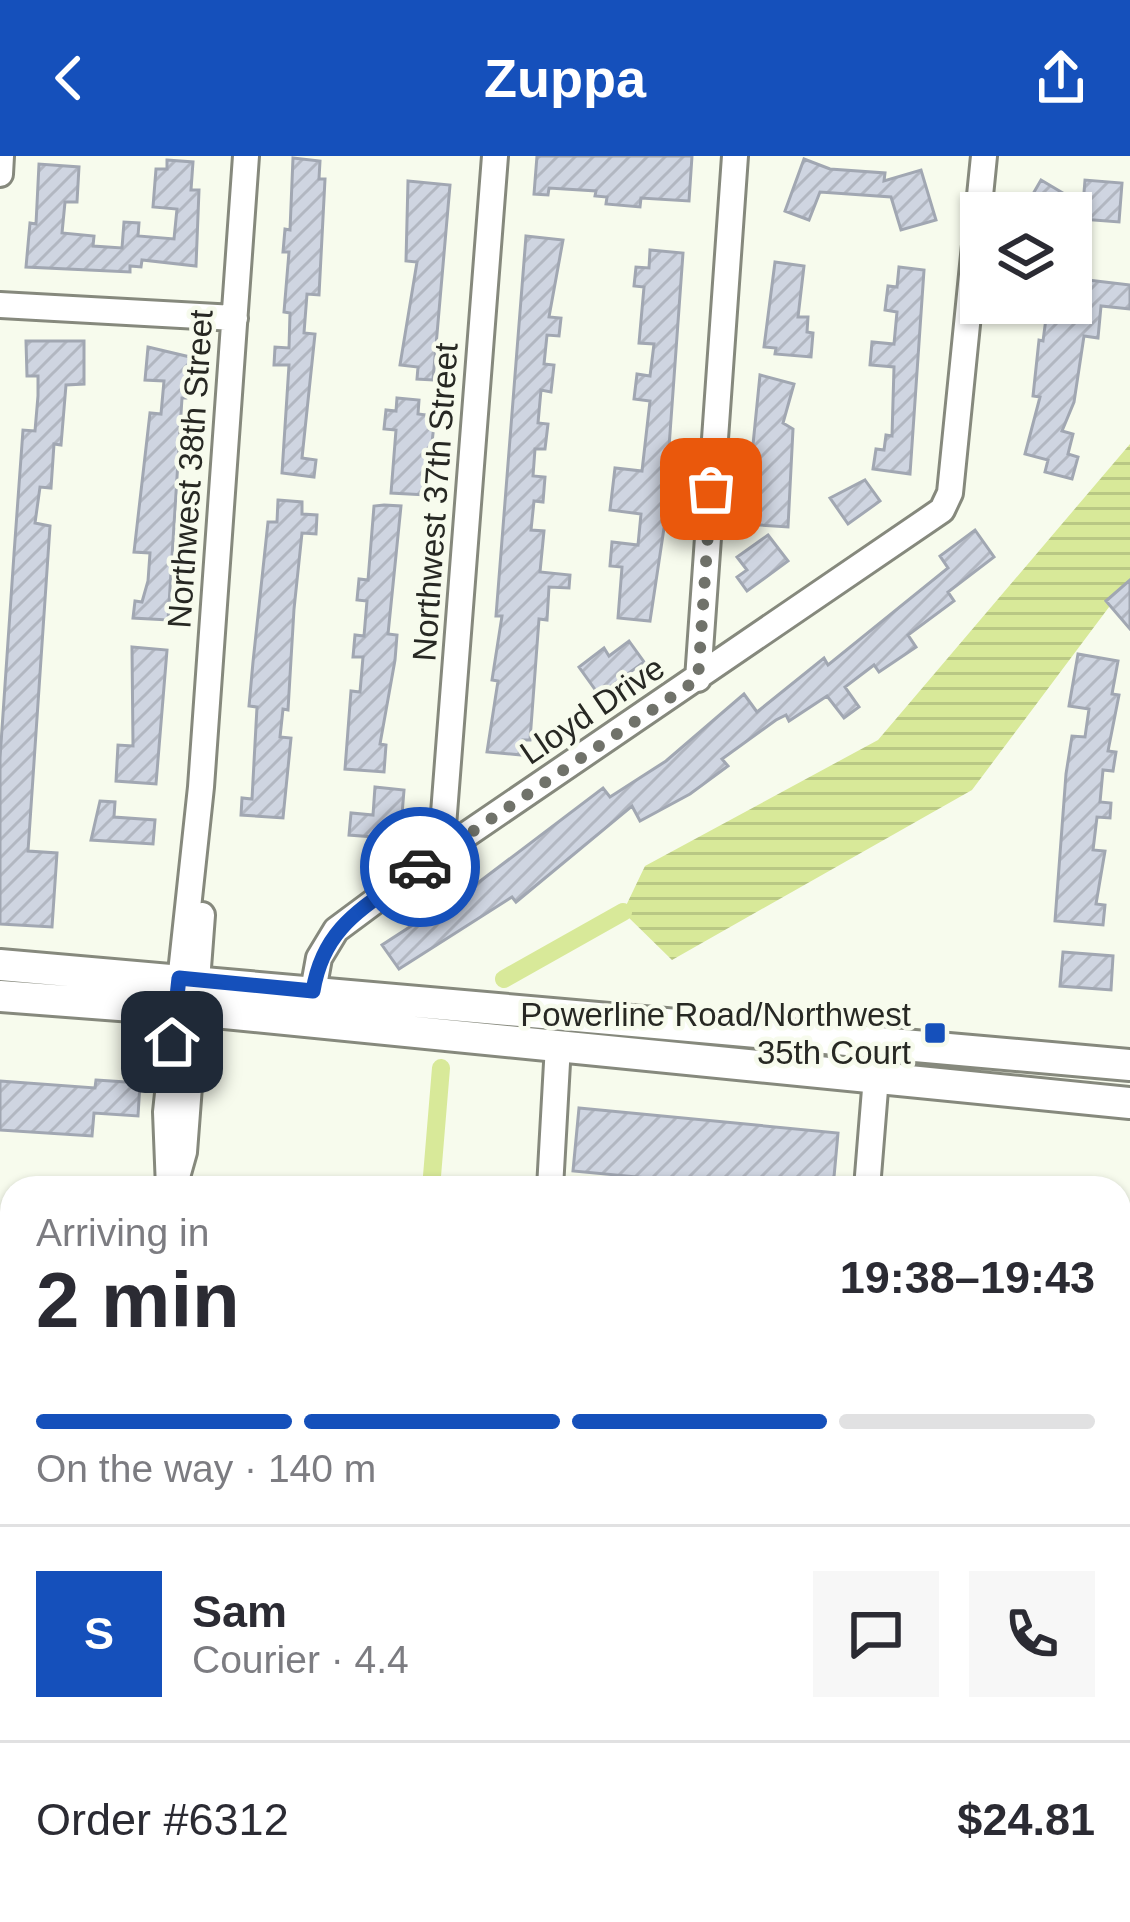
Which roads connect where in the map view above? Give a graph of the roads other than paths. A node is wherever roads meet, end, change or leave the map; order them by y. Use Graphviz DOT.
graph roads {
  1 [pos="2,156"];
  2 [pos="246,156"];
  3 [pos="495,156"];
  4 [pos="735,156"];
  5 [pos="984,156"];
  6 [pos="0,174"];
  7 [pos="0,305"];
  8 [pos="235,318"];
  9 [pos="698,679"];
  10 [pos="441,852"];
  11 [pos="0,965"];
  12 [pos="313,991"];
  13 [pos="187,994"];
  14 [pos="0,996"];
  15 [pos="879,1040"];
  16 [pos="558,1045"];
  17 [pos="1130,1065"];
  18 [pos="875,1079"];
  19 [pos="1130,1103"];
  20 [pos="171,1176"];
  21 [pos="551,1176"];
  22 [pos="868,1176"];
  1 -- 6 [label="street"];
  2 -- 8 [label="street, Northwest 38th Street"];
  3 -- 10 [label="street, Northwest 37th Street"];
  4 -- 9 [label="street"];
  5 -- 9 [label="street, Lloyd Drive"];
  7 -- 8 [label="street"];
  8 -- 13 [label="street, Northwest 38th Street"];
  9 -- 10 [label="street, Lloyd Drive"];
  10 -- 12 [label="street, Lloyd Drive"];
  11 -- 13 [label="main road"];
  12 -- 13 [label="main road"];
  12 -- 15 [label="main road"];
  13 -- 14 [label="main road"];
  13 -- 16 [label="main road"];
  13 -- 20 [label="street, Northwest 38th Street"];
  15 -- 17 [label="main road"];
  15 -- 18 [label="street"];
  16 -- 18 [label="main road"];
  16 -- 21 [label="street"];
  18 -- 19 [label="main road"];
  18 -- 22 [label="street"];
}
